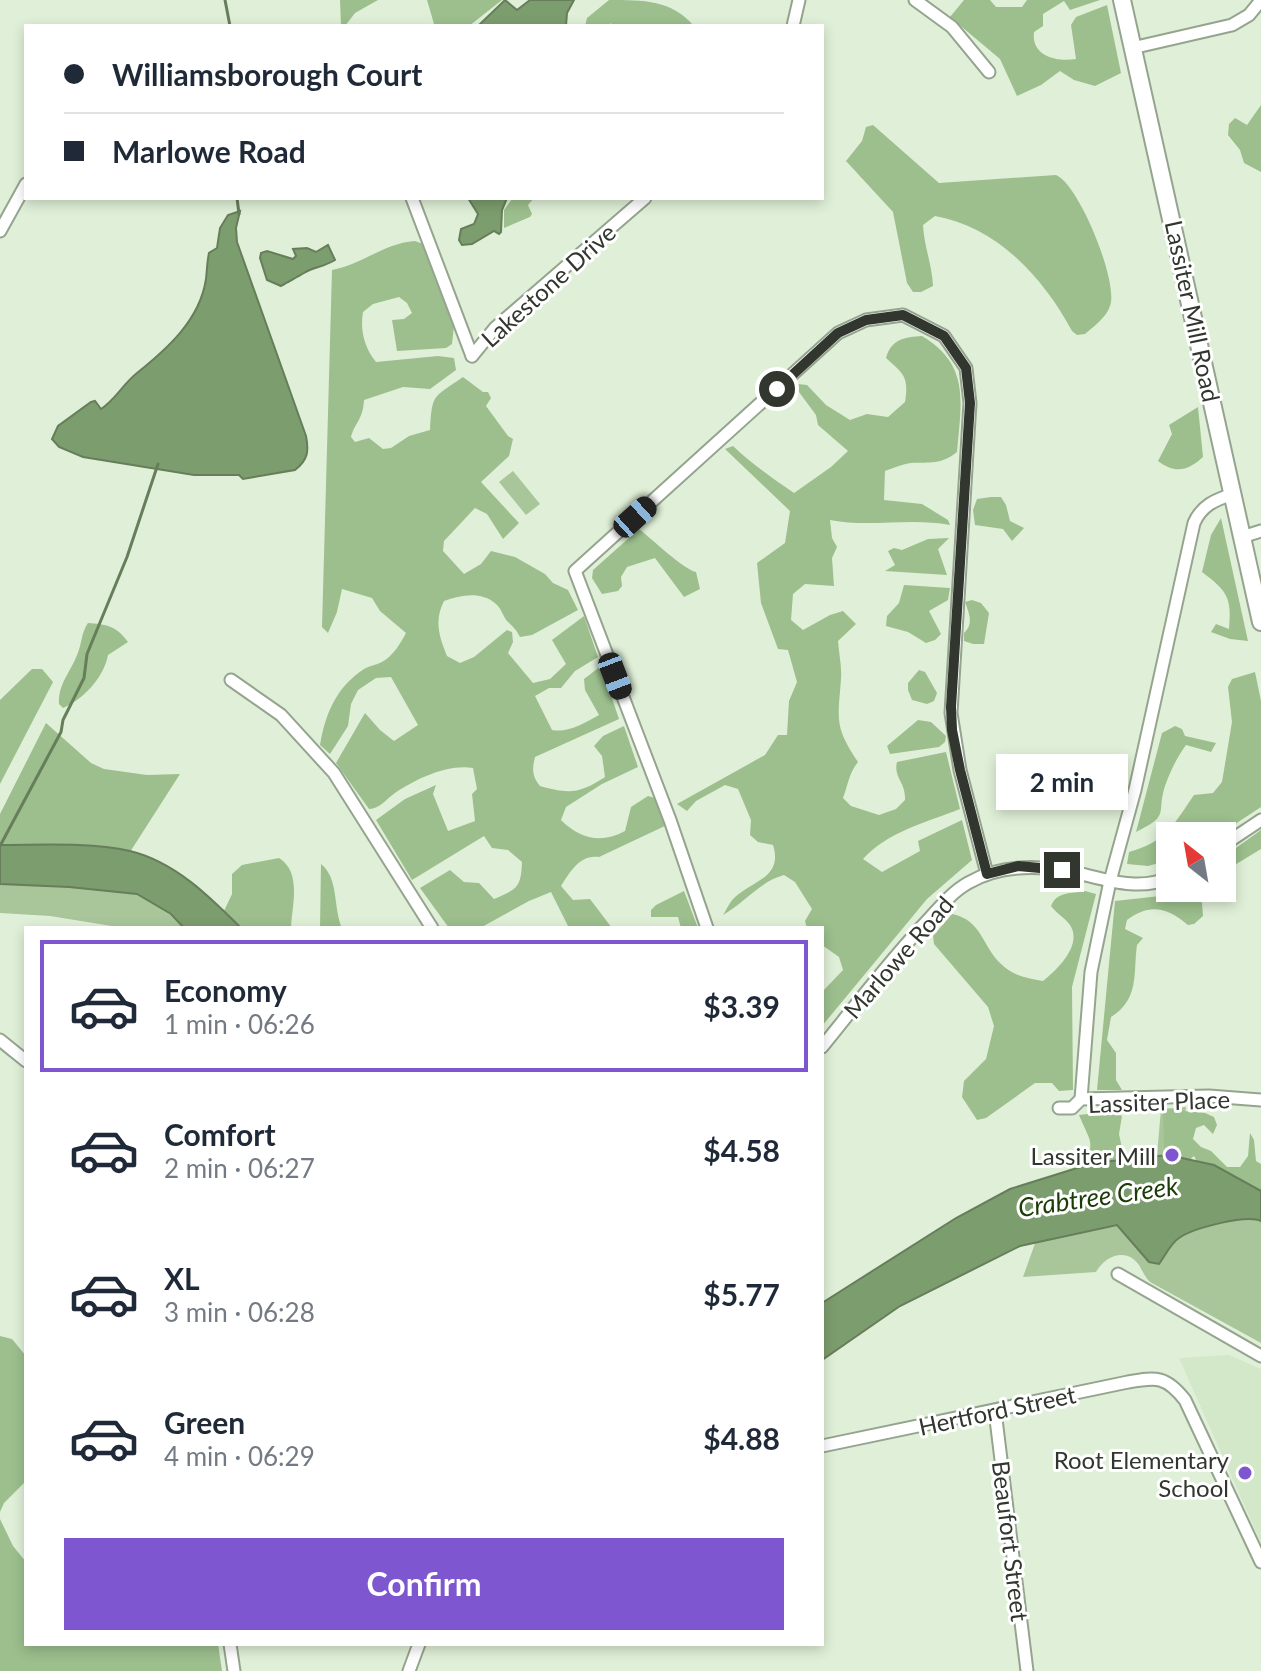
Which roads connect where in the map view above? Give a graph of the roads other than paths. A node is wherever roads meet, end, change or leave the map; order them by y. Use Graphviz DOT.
graph roads {
  1 [pos="799,0"];
  2 [pos="915,0"];
  3 [pos="1122,0"];
  4 [pos="1258,4"];
  5 [pos="793,24"];
  6 [pos="1132,48"];
  7 [pos="989,72"];
  8 [pos="24,188"];
  9 [pos="413,200"];
  10 [pos="643,200"];
  11 [pos="0,231"];
  12 [pos="1233,494"];
  13 [pos="1261,531"];
  14 [pos="1242,537"];
  15 [pos="1261,622"];
  16 [pos="231,680"];
  17 [pos="1261,820"];
  18 [pos="1236,837"];
  19 [pos="987,874"];
  20 [pos="1110,881"];
  21 [pos="1156,883"];
  22 [pos="431,926"];
  23 [pos="706,926"];
  24 [pos="0,1040"];
  25 [pos="824,1045"];
  26 [pos="24,1059"];
  27 [pos="1081,1099"];
  28 [pos="1261,1100"];
  29 [pos="1059,1108"];
  30 [pos="1118,1274"];
  31 [pos="1261,1356"];
  32 [pos="995,1411"];
  33 [pos="824,1446"];
  34 [pos="1261,1562"];
  35 [pos="230,1646"];
  36 [pos="418,1646"];
  37 [pos="234,1671"];
  38 [pos="409,1671"];
  39 [pos="1027,1671"];
  1 -- 5 [label="street"];
  2 -- 7 [label="street"];
  3 -- 6 [label="main road, Lassiter Mill Road"];
  4 -- 6 [label="street"];
  6 -- 12 [label="main road, Lassiter Mill Road"];
  8 -- 11 [label="street"];
  9 -- 10 [label="street, Lakestone Drive"];
  12 -- 14 [label="main road, Lassiter Mill Road"];
  12 -- 20 [label="street"];
  13 -- 14 [label="street"];
  14 -- 15 [label="main road, Lassiter Mill Road"];
  16 -- 22 [label="street"];
  17 -- 18 [label="street"];
  19 -- 20 [label="street, Marlowe Road"];
  19 -- 23 [label="street"];
  19 -- 25 [label="street, Marlowe Road"];
  20 -- 21 [label="street, Marlowe Road"];
  20 -- 27 [label="street"];
  24 -- 26 [label="street"];
  27 -- 28 [label="street, Lassiter Place"];
  27 -- 29 [label="street, Lassiter Place"];
  30 -- 31 [label="street"];
  32 -- 33 [label="street, Hertford Street"];
  32 -- 34 [label="street, Hertford Street"];
  32 -- 39 [label="street, Beaufort Street"];
  35 -- 37 [label="street"];
  36 -- 38 [label="street"];
}
